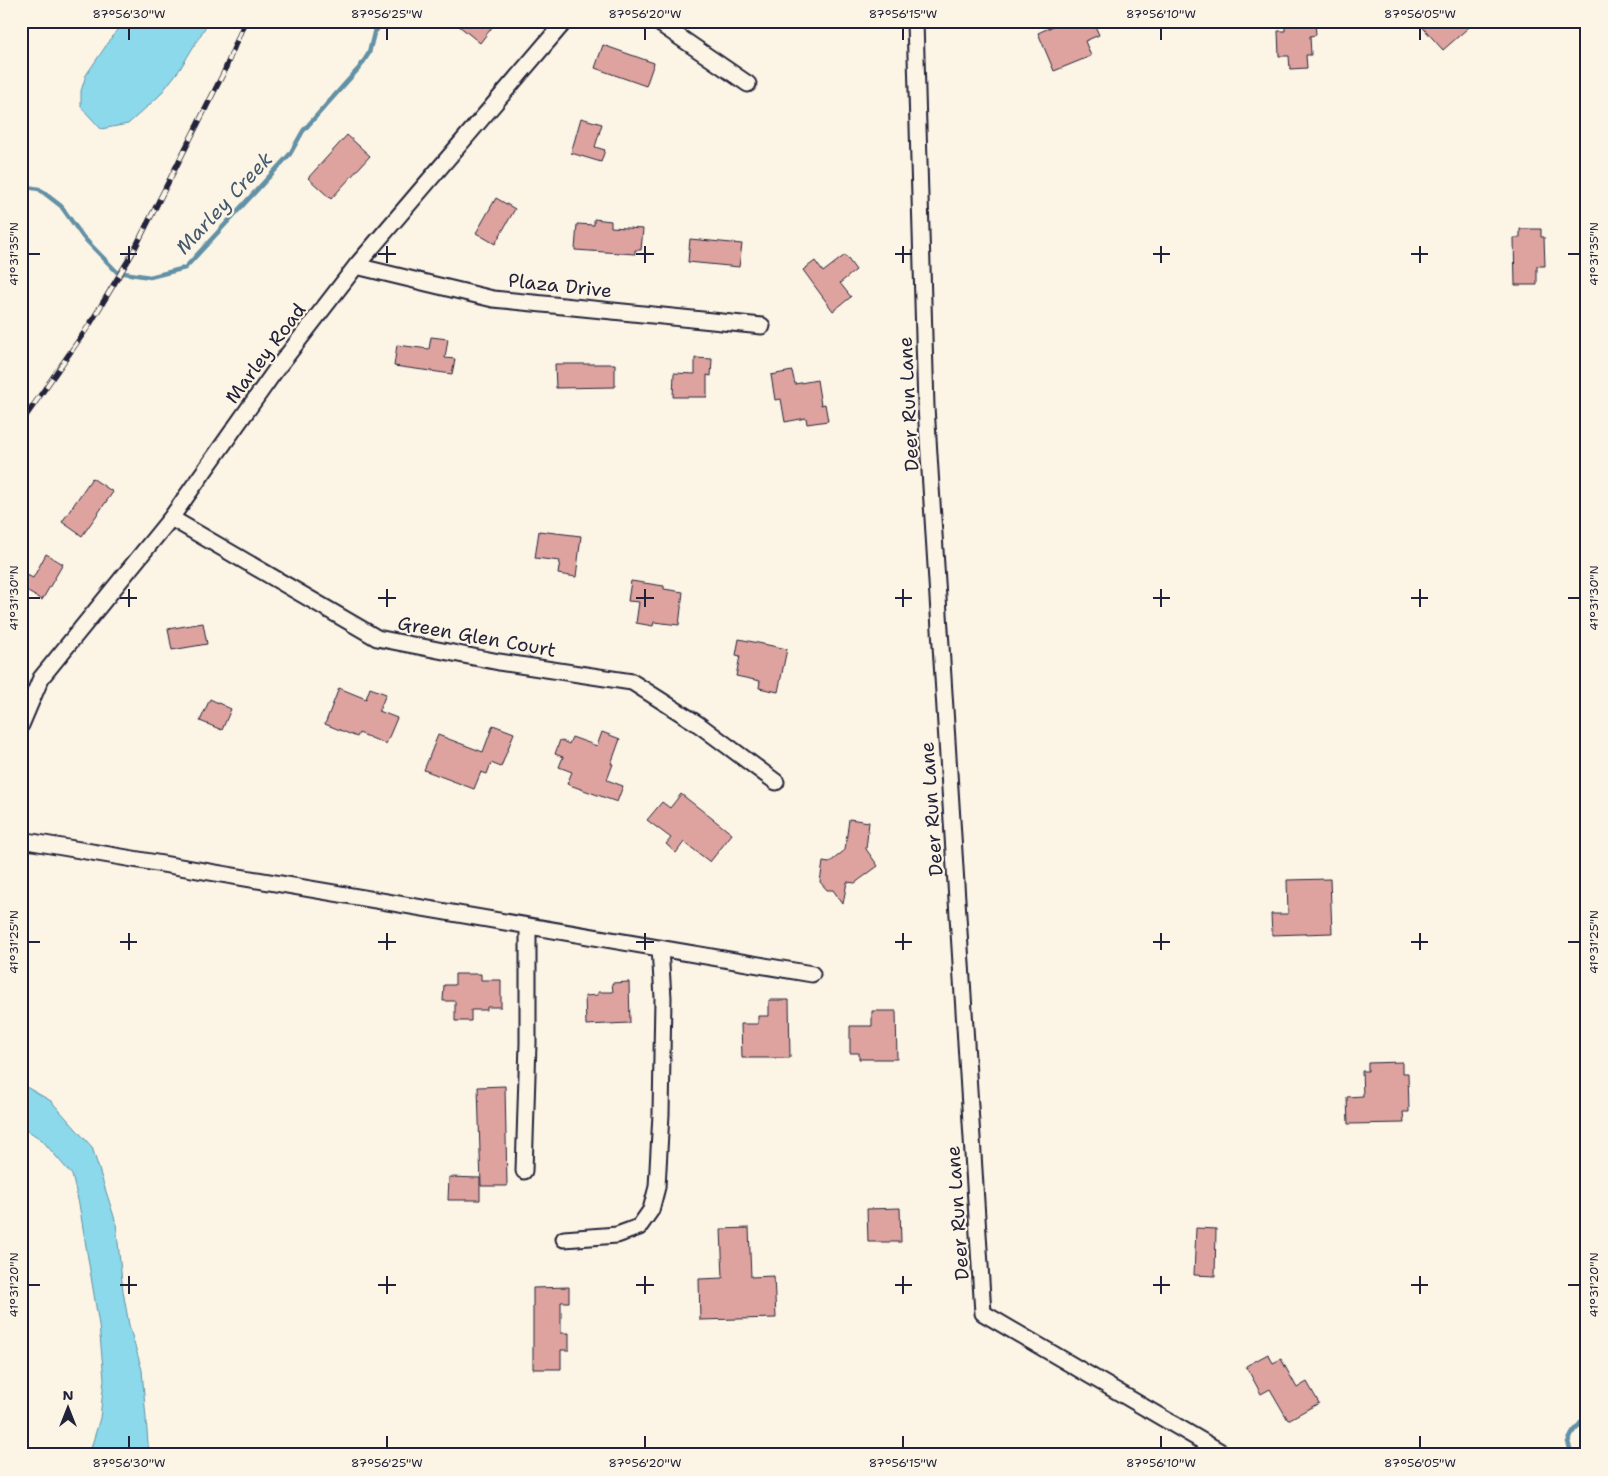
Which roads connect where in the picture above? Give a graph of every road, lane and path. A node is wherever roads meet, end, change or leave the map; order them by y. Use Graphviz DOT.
graph roads {
  1 [pos="565,21"];
  2 [pos="656,21"];
  3 [pos="915,21"];
  4 [pos="748,84"];
  5 [pos="356,266"];
  6 [pos="762,326"];
  7 [pos="171,518"];
  8 [pos="21,725"];
  9 [pos="776,782"];
  10 [pos="21,840"];
  11 [pos="528,926"];
  12 [pos="660,948"];
  13 [pos="812,974"];
  14 [pos="524,1171"];
  15 [pos="564,1239"];
  16 [pos="1226,1455"];
  1 -- 5 [label="street, Marley Road"];
  2 -- 4 [label="street"];
  3 -- 16 [label="street, Deer Run Lane"];
  5 -- 6 [label="street, Plaza Drive"];
  5 -- 7 [label="street, Marley Road"];
  7 -- 8 [label="street, Marley Road"];
  7 -- 9 [label="street, Green Glen Court"];
  10 -- 11 [label="street"];
  11 -- 12 [label="street"];
  11 -- 14 [label="street"];
  12 -- 13 [label="street"];
  12 -- 15 [label="street"];
}
